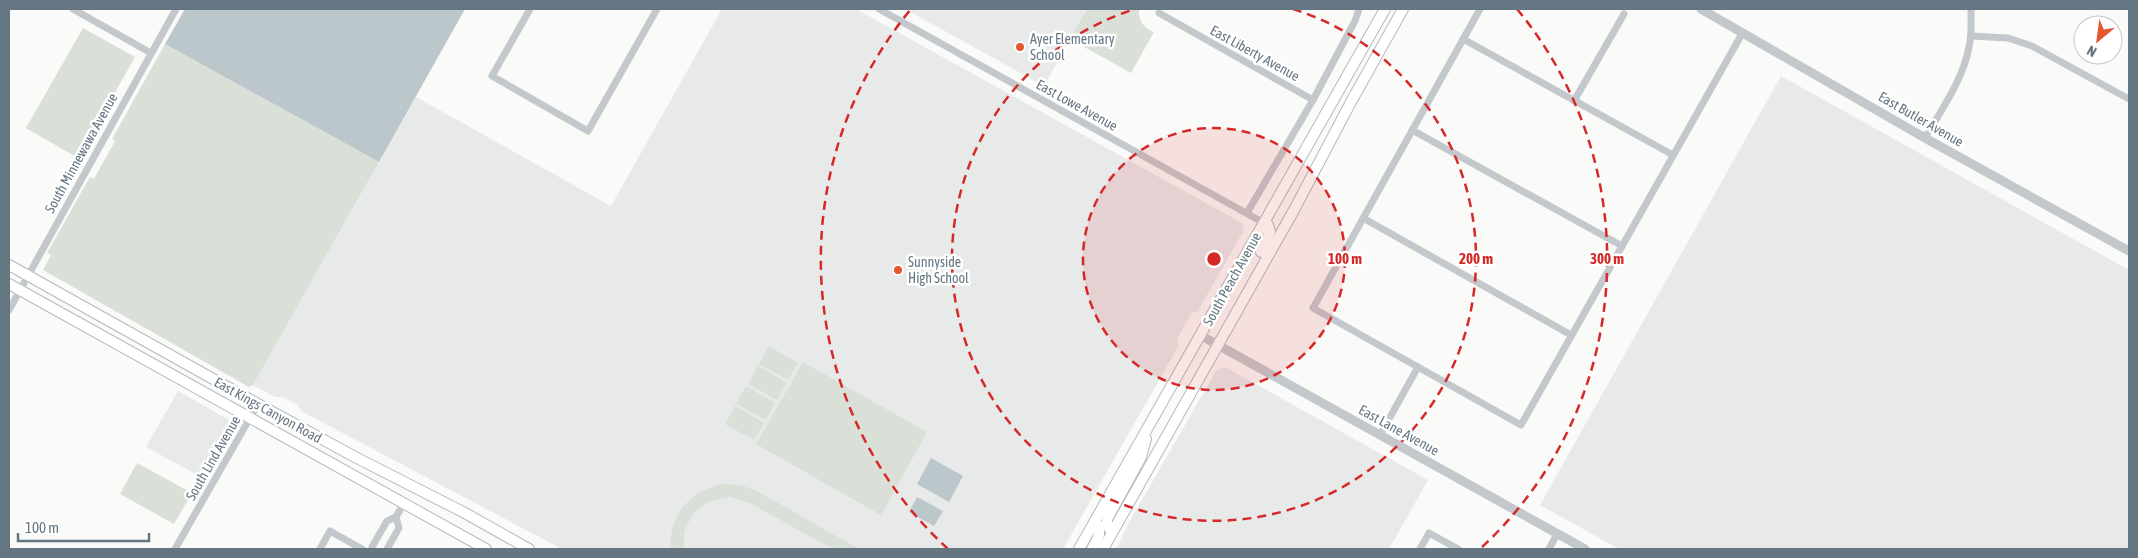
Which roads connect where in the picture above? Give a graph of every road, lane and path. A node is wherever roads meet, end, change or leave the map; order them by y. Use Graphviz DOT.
graph roads {
  1 [pos="72,9"];
  2 [pos="176,9"];
  3 [pos="530,9"];
  4 [pos="657,9"];
  5 [pos="879,9"];
  6 [pos="1359,9"];
  7 [pos="1385,9"];
  8 [pos="1403,9"];
  9 [pos="1480,9"];
  10 [pos="1701,9"];
  11 [pos="1971,9"];
  12 [pos="1159,13"];
  13 [pos="1624,14"];
  14 [pos="1742,32"];
  15 [pos="1971,36"];
  16 [pos="1463,39"];
  17 [pos="151,53"];
  18 [pos="2129,98"];
  19 [pos="1312,100"];
  20 [pos="1574,101"];
  21 [pos="1412,130"];
  22 [pos="1926,138"];
  23 [pos="1673,156"];
  24 [pos="1247,213"];
  25 [pos="1363,218"];
  26 [pos="1264,223"];
  27 [pos="1622,246"];
  28 [pos="2129,251"];
  29 [pos="9,265"];
  30 [pos="28,276"];
  31 [pos="9,284"];
  32 [pos="1249,287"];
  33 [pos="20,290"];
  34 [pos="9,310"];
  35 [pos="1200,335"];
  36 [pos="1571,335"];
  37 [pos="1218,345"];
  38 [pos="1418,367"];
  39 [pos="258,404"];
  40 [pos="250,418"];
  41 [pos="1150,423"];
  42 [pos="1380,435"];
  43 [pos="404,503"];
  44 [pos="396,517"];
  45 [pos="1095,522"];
  46 [pos="1112,532"];
  47 [pos="1557,534"];
  48 [pos="175,549"];
  49 [pos="320,549"];
  50 [pos="362,549"];
  51 [pos="373,549"];
  52 [pos="387,549"];
  53 [pos="486,549"];
  54 [pos="530,549"];
  55 [pos="1079,549"];
  56 [pos="1092,549"];
  57 [pos="1103,549"];
  58 [pos="1420,549"];
  59 [pos="1458,549"];
  60 [pos="1549,549"];
  61 [pos="1585,549"];
  1 -- 17 [label="street"];
  2 -- 17 [label="street, South Minnewawa Avenue"];
  3 -- 4 [label="street"];
  5 -- 24 [label="street, East Lowe Avenue"];
  6 -- 19 [label="street, South Peach Avenue"];
  7 -- 26 [label="main road, South Peach Avenue"];
  8 -- 32 [label="main road, South Peach Avenue"];
  9 -- 16 [label="street"];
  10 -- 14 [label="street, East Butler Avenue"];
  11 -- 15 [label="street"];
  12 -- 19 [label="street, East Liberty Avenue"];
  13 -- 20 [label="street"];
  14 -- 22 [label="street, East Butler Avenue"];
  14 -- 23 [label="street"];
  15 -- 18 [label="street"];
  15 -- 22 [label="street"];
  16 -- 20 [label="street"];
  16 -- 21 [label="street"];
  17 -- 30 [label="street, South Minnewawa Avenue"];
  19 -- 24 [label="street, South Peach Avenue"];
  20 -- 23 [label="street"];
  21 -- 25 [label="street"];
  21 -- 27 [label="street"];
  22 -- 28 [label="street, East Butler Avenue"];
  23 -- 27 [label="street"];
  24 -- 26 [label="street, East Lowe Avenue"];
  25 -- 36 [label="street"];
  25 -- 38 [label="street"];
  26 -- 32 [label="main road"];
  26 -- 35 [label="main road, South Peach Avenue"];
  27 -- 36 [label="street"];
  29 -- 30 [label="main road, East Kings Canyon Road"];
  30 -- 33 [label="street, South Minnewawa Avenue"];
  30 -- 39 [label="main road, East Kings Canyon Road"];
  31 -- 33 [label="main road, East Kings Canyon Road"];
  32 -- 37 [label="main road, South Peach Avenue"];
  33 -- 34 [label="street, South Minnewawa Avenue"];
  33 -- 40 [label="main road, East Kings Canyon Road"];
  35 -- 37 [label="street, East Lane Avenue"];
  35 -- 41 [label="main road, South Peach Avenue"];
  36 -- 38 [label="street"];
  37 -- 42 [label="street, East Lane Avenue"];
  37 -- 46 [label="main road, South Peach Avenue"];
  38 -- 42 [label="street"];
  39 -- 40 [label="street, South Lind Avenue"];
  39 -- 54 [label="main road, East Kings Canyon Road"];
  40 -- 43 [label="main road, East Kings Canyon Road"];
  40 -- 48 [label="street, South Lind Avenue"];
  41 -- 45 [label="main road, South Peach Avenue"];
  41 -- 46 [label="main road"];
  42 -- 47 [label="street, East Lane Avenue"];
  43 -- 44 [label="street"];
  43 -- 53 [label="main road, East Kings Canyon Road"];
  44 -- 51 [label="street"];
  44 -- 52 [label="street"];
  45 -- 55 [label="main road, South Peach Avenue"];
  45 -- 56 [label="main road"];
  46 -- 57 [label="main road, South Peach Avenue"];
  47 -- 60 [label="street"];
  47 -- 61 [label="street, East Lane Avenue"];
  49 -- 50 [label="street"];
  58 -- 59 [label="street"];
}
